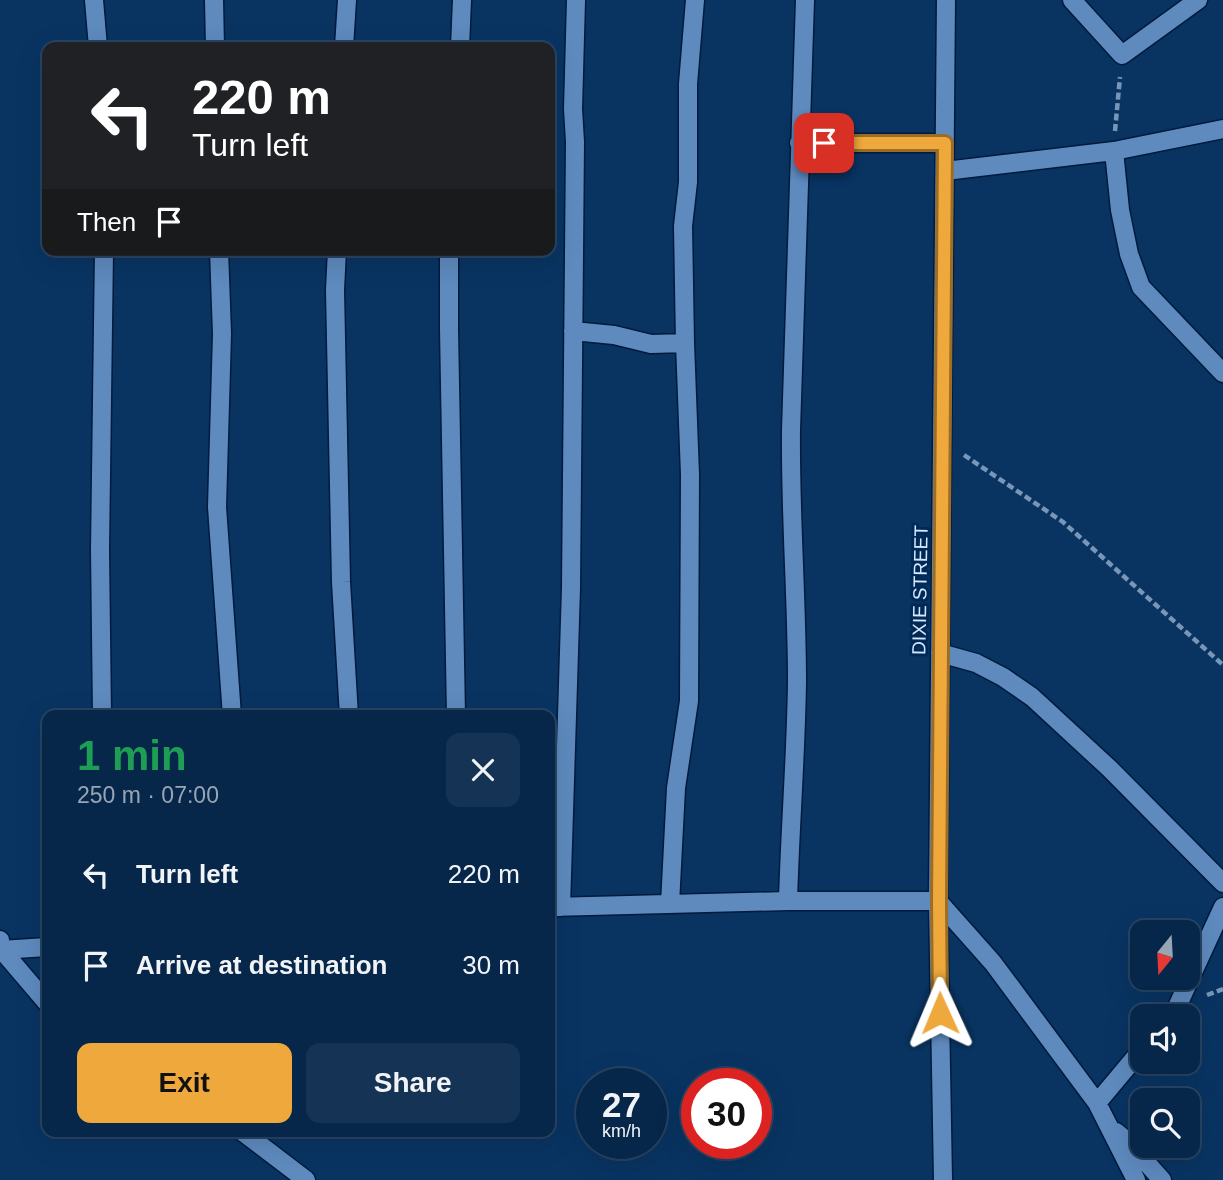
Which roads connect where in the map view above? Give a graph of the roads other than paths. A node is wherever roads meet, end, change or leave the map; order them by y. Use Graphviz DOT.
graph roads {
  1 [pos="94,0"];
  2 [pos="214,0"];
  3 [pos="347,0"];
  4 [pos="462,0"];
  5 [pos="576,0"];
  6 [pos="695,0"];
  7 [pos="805,0"];
  8 [pos="946,0"];
  9 [pos="1072,0"];
  10 [pos="1198,0"];
  11 [pos="98,42"];
  12 [pos="215,42"];
  13 [pos="344,42"];
  14 [pos="460,42"];
  15 [pos="1223,129"];
  16 [pos="799,143"];
  17 [pos="945,143"];
  18 [pos="1114,151"];
  19 [pos="945,171"];
  20 [pos="104,256"];
  21 [pos="219,256"];
  22 [pos="337,256"];
  23 [pos="449,256"];
  24 [pos="573,331"];
  25 [pos="685,343"];
  26 [pos="1223,373"];
  27 [pos="940,653"];
  28 [pos="102,710"];
  29 [pos="232,710"];
  30 [pos="349,710"];
  31 [pos="456,710"];
  32 [pos="1223,883"];
  33 [pos="788,901"];
  34 [pos="939,901"];
  35 [pos="670,904"];
  36 [pos="555,907"];
  37 [pos="1223,907"];
  38 [pos="0,946"];
  39 [pos="42,947"];
  40 [pos="42,997"];
  41 [pos="1178,1004"];
  42 [pos="1130,1064"];
  43 [pos="1097,1103"];
  44 [pos="1109,1126"];
  45 [pos="250,1137"];
  46 [pos="306,1180"];
  47 [pos="943,1180"];
  48 [pos="1136,1180"];
  49 [pos="1161,1180"];
  1 -- 11 [label="street"];
  2 -- 12 [label="street"];
  3 -- 13 [label="street"];
  4 -- 14 [label="street"];
  5 -- 24 [label="street"];
  6 -- 25 [label="street"];
  7 -- 16 [label="street"];
  8 -- 17 [label="street, DIXIE STREET"];
  9 -- 10 [label="street"];
  15 -- 18 [label="street"];
  16 -- 17 [label="street"];
  16 -- 33 [label="street"];
  17 -- 19 [label="street, DIXIE STREET"];
  18 -- 19 [label="street"];
  18 -- 26 [label="street"];
  19 -- 27 [label="street, DIXIE STREET"];
  20 -- 28 [label="street"];
  21 -- 29 [label="street"];
  22 -- 30 [label="street"];
  23 -- 31 [label="street"];
  24 -- 25 [label="street"];
  24 -- 36 [label="street"];
  25 -- 35 [label="street"];
  27 -- 32 [label="street"];
  27 -- 34 [label="street, DIXIE STREET"];
  33 -- 34 [label="street"];
  33 -- 35 [label="street"];
  34 -- 43 [label="street"];
  34 -- 47 [label="street, DIXIE STREET"];
  35 -- 36 [label="street"];
  37 -- 41 [label="street"];
  38 -- 39 [label="street"];
  38 -- 40 [label="street"];
  42 -- 43 [label="street"];
  43 -- 44 [label="street"];
  44 -- 48 [label="street"];
  44 -- 49 [label="street"];
  45 -- 46 [label="street"];
}
